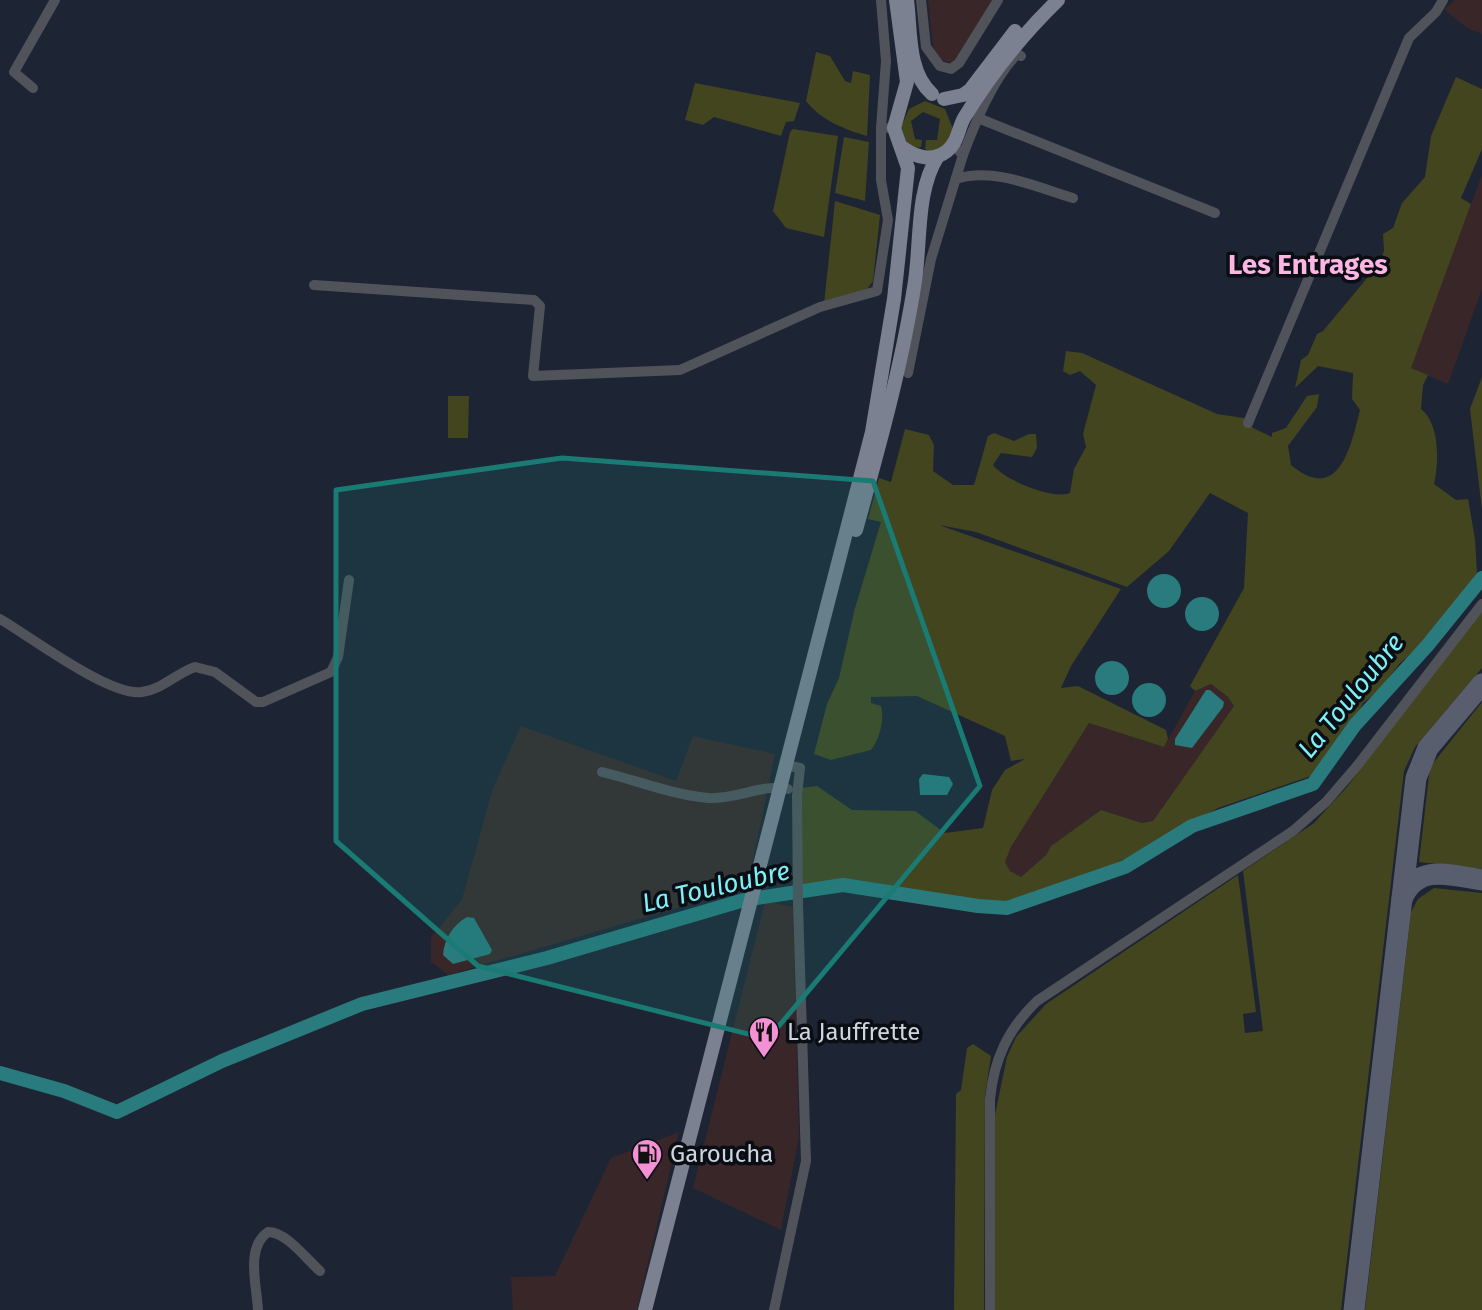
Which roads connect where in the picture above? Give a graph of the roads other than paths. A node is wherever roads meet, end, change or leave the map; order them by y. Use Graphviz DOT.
graph roads {
  1 [pos="55,0"];
  2 [pos="881,0"];
  3 [pos="896,0"];
  4 [pos="907,0"];
  5 [pos="921,0"];
  6 [pos="998,0"];
  7 [pos="1046,0"];
  8 [pos="1058,0"];
  9 [pos="1443,0"];
  10 [pos="1021,56"];
  11 [pos="33,88"];
  12 [pos="938,96"];
  13 [pos="903,103"];
  14 [pos="978,118"];
  15 [pos="887,128"];
  16 [pos="959,128"];
  17 [pos="903,148"];
  18 [pos="958,150"];
  19 [pos="938,156"];
  20 [pos="956,179"];
  21 [pos="1073,198"];
  22 [pos="1215,213"];
  23 [pos="314,285"];
  24 [pos="908,373"];
  25 [pos="1248,423"];
  26 [pos="349,580"];
  27 [pos="1482,604"];
  28 [pos="0,619"];
  29 [pos="790,766"];
  30 [pos="602,772"];
  31 [pos="784,788"];
  32 [pos="752,912"];
  33 [pos="320,1271"];
  34 [pos="258,1310"];
  35 [pos="645,1310"];
  36 [pos="653,1310"];
  37 [pos="775,1310"];
  38 [pos="990,1310"];
  1 -- 11 [label="street"];
  2 -- 15 [label="street"];
  3 -- 13 [label="main road"];
  4 -- 12 [label="main road"];
  5 -- 6 [label="street"];
  7 -- 12 [label="main road"];
  8 -- 16 [label="main road"];
  9 -- 25 [label="street"];
  10 -- 14 [label="street"];
  12 -- 13 [label="main road"];
  12 -- 16 [label="main road"];
  13 -- 15 [label="main road"];
  14 -- 18 [label="street"];
  14 -- 22 [label="street"];
  15 -- 17 [label="main road"];
  15 -- 23 [label="street"];
  16 -- 18 [label="main road"];
  17 -- 19 [label="main road"];
  17 -- 29 [label="main road"];
  18 -- 19 [label="main road"];
  18 -- 20 [label="street"];
  19 -- 29 [label="main road"];
  20 -- 21 [label="street"];
  20 -- 24 [label="street"];
  26 -- 28 [label="street"];
  27 -- 38 [label="street"];
  29 -- 31 [label="main road"];
  29 -- 37 [label="street"];
  30 -- 31 [label="street"];
  31 -- 32 [label="main road"];
  32 -- 35 [label="main road"];
  32 -- 36 [label="main road"];
  33 -- 34 [label="street"];
}
